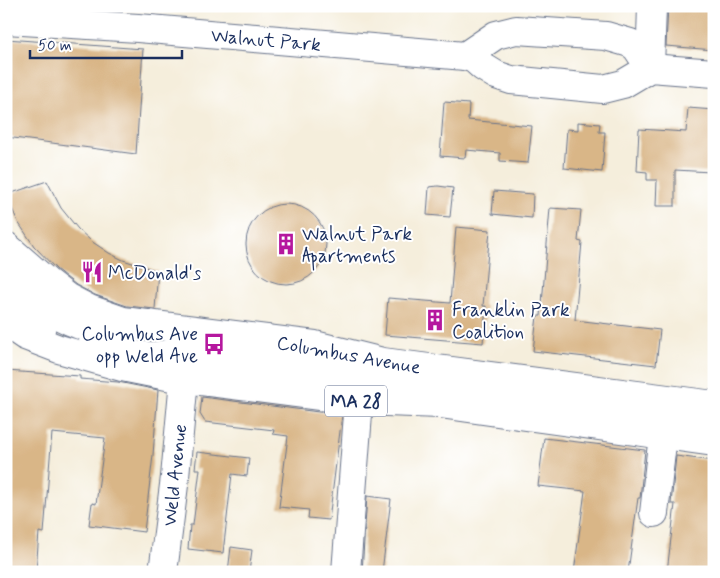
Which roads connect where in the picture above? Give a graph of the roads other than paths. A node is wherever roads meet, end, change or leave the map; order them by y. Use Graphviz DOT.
graph roads {
  1 [pos="652,6"];
  2 [pos="6,20"];
  3 [pos="466,56"];
  4 [pos="650,68"];
  5 [pos="714,73"];
  6 [pos="6,246"];
  7 [pos="6,275"];
  8 [pos="6,307"];
  9 [pos="6,324"];
  10 [pos="174,353"];
  11 [pos="184,379"];
  12 [pos="359,401"];
  13 [pos="714,405"];
  14 [pos="714,424"];
  15 [pos="663,435"];
  16 [pos="714,442"];
  17 [pos="654,513"];
  18 [pos="163,572"];
  19 [pos="346,572"];
  1 -- 4 [label="main road"];
  2 -- 3 [label="main road, Walnut Park"];
  3 -- 4 [label="main road, Walnut Park"];
  3 -- 4 [label="main road"];
  4 -- 5 [label="main road"];
  6 -- 13 [label="main road, Columbus Avenue / MA 28"];
  7 -- 10 [label="main road, Columbus Avenue"];
  8 -- 10 [label="main road, Columbus Avenue"];
  9 -- 11 [label="main road, Columbus Avenue / MA 28"];
  10 -- 14 [label="main road, Columbus Avenue"];
  11 -- 12 [label="main road, Columbus Avenue / MA 28"];
  11 -- 18 [label="main road, Weld Avenue"];
  12 -- 15 [label="main road, Columbus Avenue / MA 28"];
  12 -- 19 [label="main road"];
  15 -- 16 [label="main road, Columbus Avenue / MA 28"];
  15 -- 17 [label="main road"];
}
